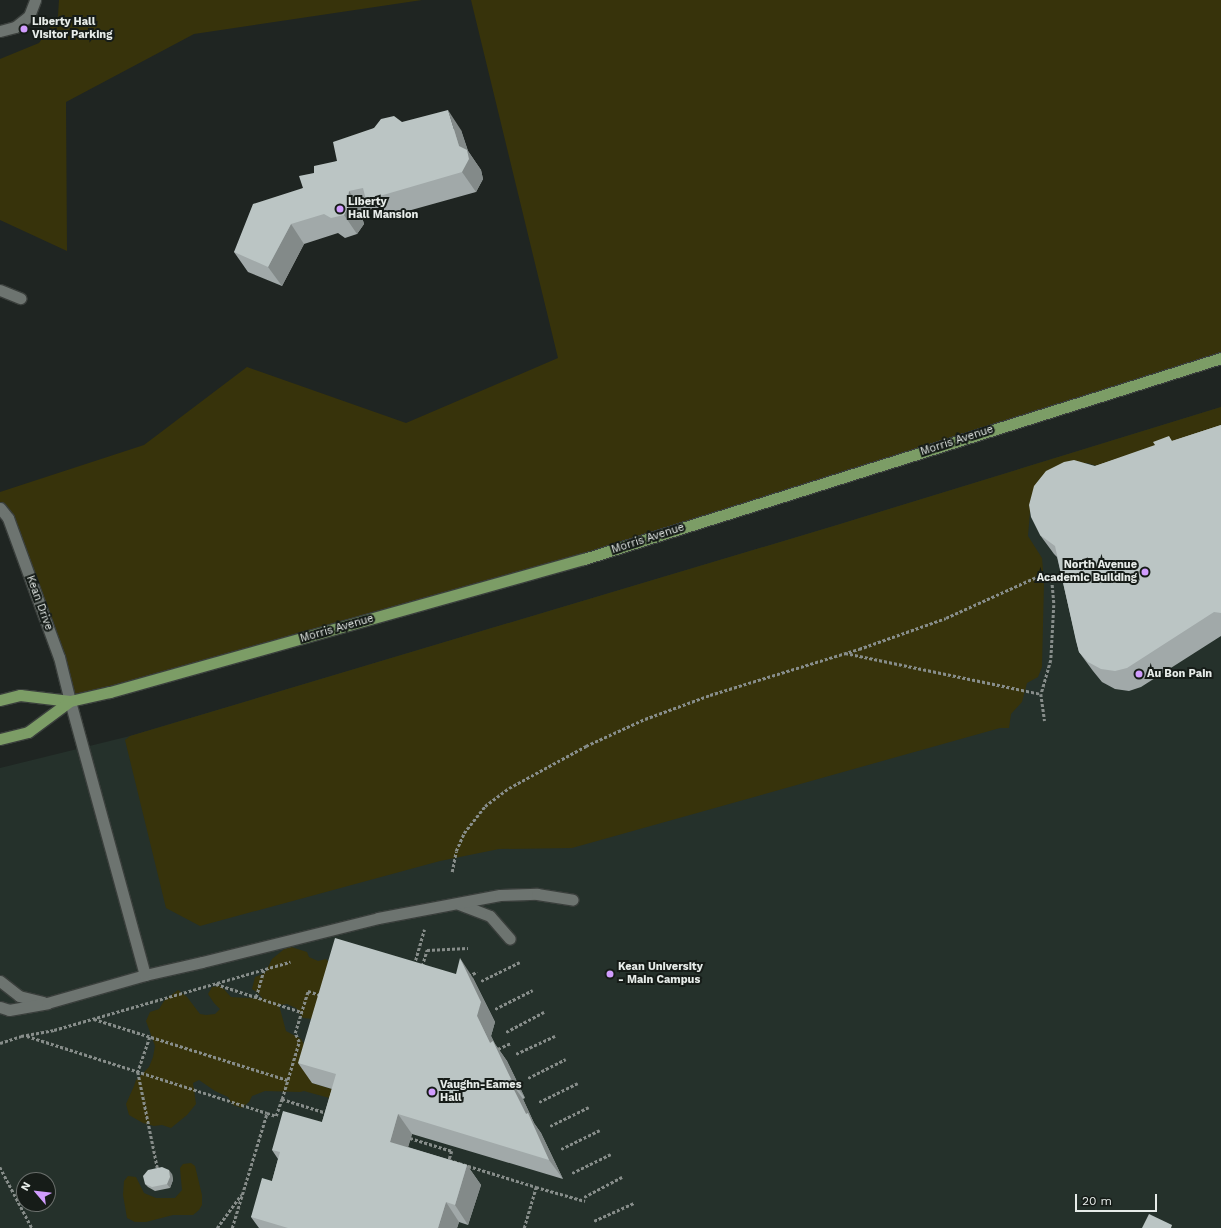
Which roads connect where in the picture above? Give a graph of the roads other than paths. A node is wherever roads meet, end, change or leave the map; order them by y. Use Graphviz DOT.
graph roads {
  1 [pos="35,0"];
  2 [pos="0,31"];
  3 [pos="0,290"];
  4 [pos="20,298"];
  5 [pos="1221,358"];
  6 [pos="0,508"];
  7 [pos="0,700"];
  8 [pos="70,701"];
  9 [pos="0,739"];
  10 [pos="573,900"];
  11 [pos="459,904"];
  12 [pos="510,940"];
  13 [pos="145,974"];
  14 [pos="0,981"];
  15 [pos="47,1003"];
  16 [pos="0,1007"];
  1 -- 2 [label="street"];
  3 -- 4 [label="street"];
  5 -- 8 [label="main road, Morris Avenue"];
  6 -- 8 [label="street, Kean Drive"];
  7 -- 8 [label="main road, Morris Avenue"];
  8 -- 9 [label="main road, Morris Avenue"];
  8 -- 13 [label="street, Kean Drive"];
  10 -- 11 [label="street"];
  11 -- 12 [label="street"];
  11 -- 13 [label="street"];
  13 -- 15 [label="street"];
  14 -- 15 [label="street"];
  15 -- 16 [label="street"];
}
